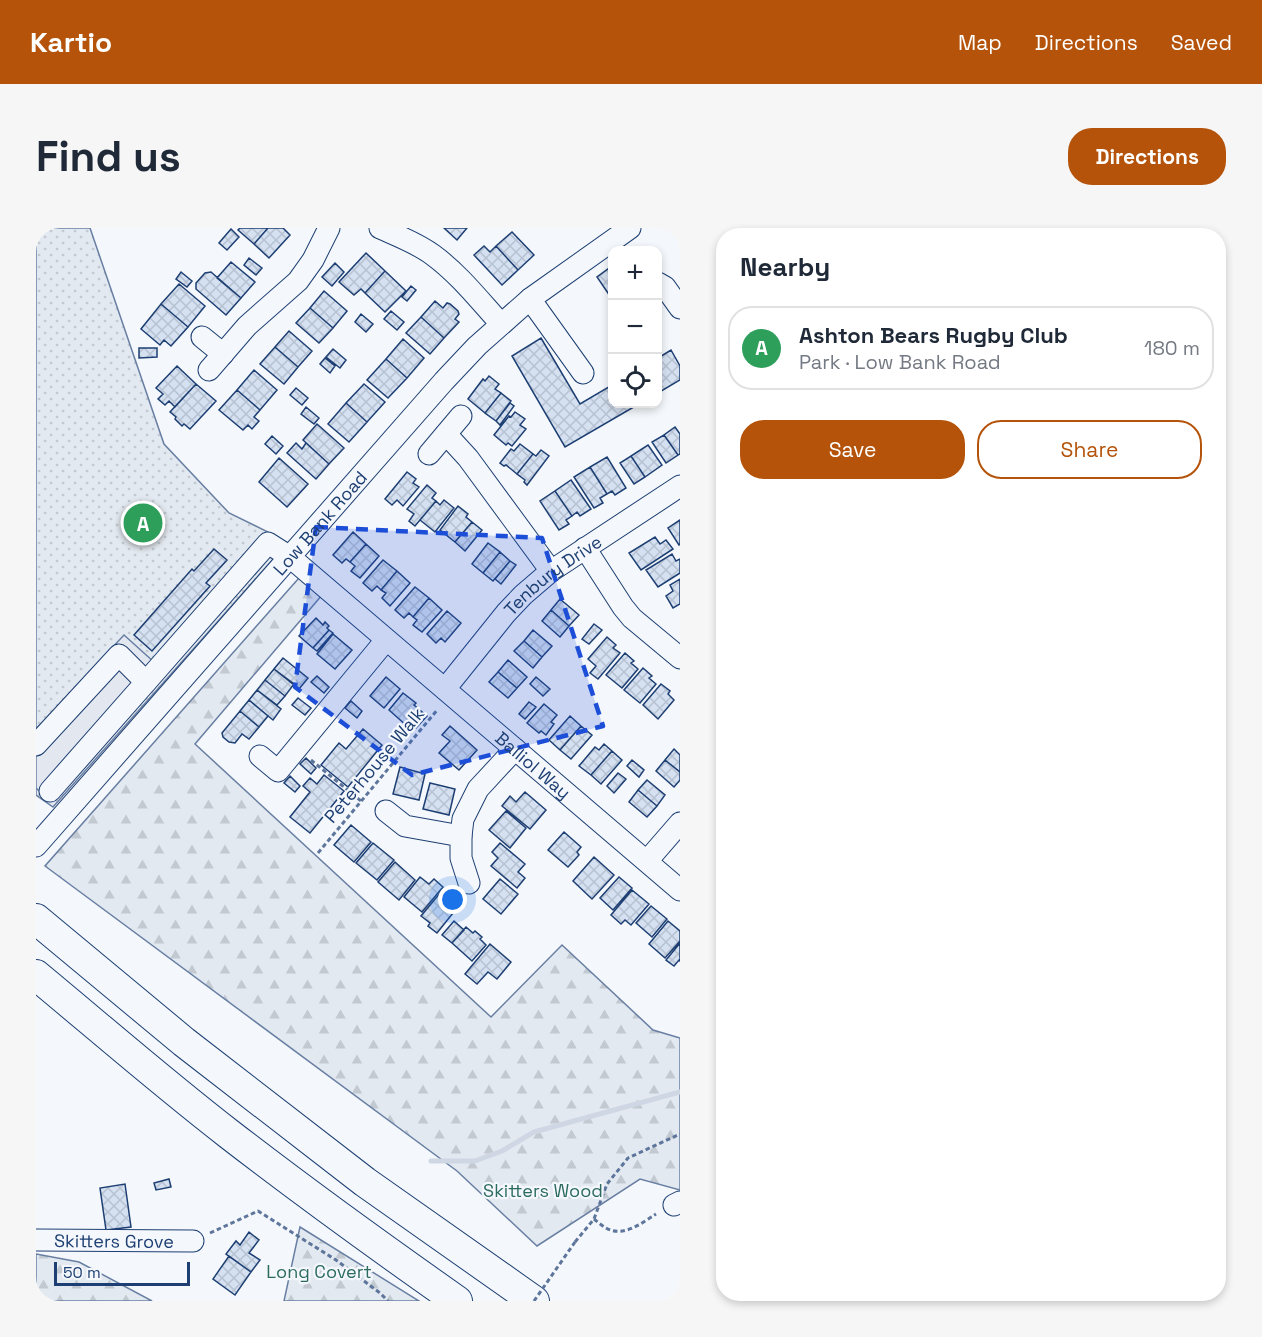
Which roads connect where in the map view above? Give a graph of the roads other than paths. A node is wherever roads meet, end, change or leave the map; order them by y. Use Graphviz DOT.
graph roads {
  1 [pos="329,228"];
  2 [pos="380,228"];
  3 [pos="626,238"];
  4 [pos="662,286"];
  5 [pos="530,299"];
  6 [pos="680,308"];
  7 [pos="501,324"];
  8 [pos="202,338"];
  9 [pos="223,354"];
  10 [pos="209,370"];
  11 [pos="583,374"];
  12 [pos="461,416"];
  13 [pos="446,434"];
  14 [pos="429,454"];
  15 [pos="680,486"];
  16 [pos="585,548"];
  17 [pos="290,557"];
  18 [pos="551,571"];
  19 [pos="386,640"];
  20 [pos="680,658"];
  21 [pos="146,682"];
  22 [pos="448,691"];
  23 [pos="36,745"];
  24 [pos="515,749"];
  25 [pos="260,756"];
  26 [pos="43,785"];
  27 [pos="69,808"];
  28 [pos="386,811"];
  29 [pos="680,823"];
  30 [pos="460,836"];
  31 [pos="36,846"];
  32 [pos="647,861"];
  33 [pos="469,883"];
  34 [pos="680,890"];
  35 [pos="36,919"];
  36 [pos="36,975"];
  37 [pos="36,1240"];
  38 [pos="193,1241"];
  39 [pos="457,1301"];
  40 [pos="534,1301"];
  1 -- 9 [label="street"];
  2 -- 7 [label="street"];
  3 -- 5 [label="street, Low Bank Road"];
  4 -- 6 [label="street"];
  5 -- 7 [label="street, Low Bank Road"];
  5 -- 11 [label="street"];
  7 -- 17 [label="street, Low Bank Road"];
  8 -- 9 [label="street"];
  9 -- 10 [label="street"];
  12 -- 13 [label="street"];
  13 -- 14 [label="street"];
  13 -- 18 [label="street"];
  15 -- 16 [label="street, Tenbury Drive"];
  16 -- 18 [label="street, Tenbury Drive"];
  16 -- 20 [label="street"];
  17 -- 19 [label="street, Balliol Way"];
  17 -- 21 [label="street, Balliol Way"];
  17 -- 27 [label="street, Low Bank Road"];
  18 -- 22 [label="street, Tenbury Drive"];
  19 -- 22 [label="street, Balliol Way"];
  19 -- 25 [label="street"];
  21 -- 23 [label="street"];
  21 -- 26 [label="street"];
  22 -- 24 [label="street, Balliol Way"];
  24 -- 30 [label="street"];
  24 -- 32 [label="street, Balliol Way"];
  26 -- 27 [label="street"];
  27 -- 31 [label="street, Low Bank Road"];
  28 -- 30 [label="street"];
  29 -- 32 [label="street"];
  30 -- 33 [label="street"];
  32 -- 34 [label="street, Balliol Way"];
  35 -- 40 [label="highway"];
  36 -- 39 [label="highway"];
  37 -- 38 [label="street, Skitters Grove"];
}
